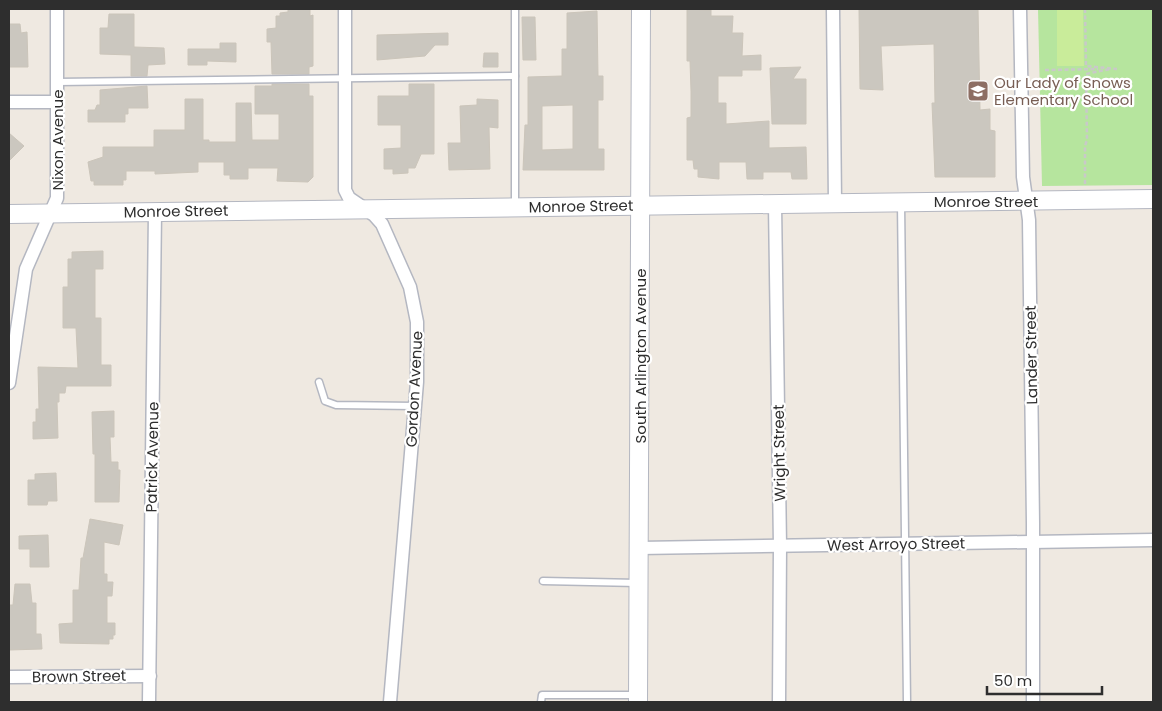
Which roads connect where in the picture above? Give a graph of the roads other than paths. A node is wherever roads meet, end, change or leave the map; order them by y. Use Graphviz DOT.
graph roads {
  1 [pos="57,9"];
  2 [pos="345,9"];
  3 [pos="515,9"];
  4 [pos="641,9"];
  5 [pos="833,9"];
  6 [pos="1020,9"];
  7 [pos="346,76"];
  8 [pos="515,76"];
  9 [pos="57,82"];
  10 [pos="9,102"];
  11 [pos="57,102"];
  12 [pos="1153,199"];
  13 [pos="1026,201"];
  14 [pos="901,202"];
  15 [pos="835,203"];
  16 [pos="775,204"];
  17 [pos="641,206"];
  18 [pos="515,207"];
  19 [pos="366,209"];
  20 [pos="154,212"];
  21 [pos="52,213"];
  22 [pos="9,214"];
  23 [pos="320,382"];
  24 [pos="9,383"];
  25 [pos="415,406"];
  26 [pos="1153,540"];
  27 [pos="1033,542"];
  28 [pos="907,544"];
  29 [pos="780,546"];
  30 [pos="639,548"];
  31 [pos="544,581"];
  32 [pos="639,583"];
  33 [pos="150,676"];
  34 [pos="9,677"];
  35 [pos="638,699"];
  36 [pos="149,702"];
  37 [pos="390,702"];
  38 [pos="542,702"];
  39 [pos="780,702"];
  40 [pos="907,702"];
  41 [pos="1033,702"];
  1 -- 9 [label="street, Nixon Avenue"];
  2 -- 7 [label="street, Gordon Avenue"];
  3 -- 8 [label="lane"];
  4 -- 17 [label="street, South Arlington Avenue"];
  5 -- 15 [label="street"];
  6 -- 13 [label="street, Lander Street"];
  7 -- 8 [label="lane"];
  7 -- 9 [label="lane"];
  7 -- 19 [label="street, Gordon Avenue"];
  8 -- 18 [label="lane"];
  9 -- 11 [label="street, Nixon Avenue"];
  10 -- 11 [label="street"];
  11 -- 21 [label="street, Nixon Avenue"];
  12 -- 13 [label="street, Monroe Street"];
  13 -- 14 [label="street, Monroe Street"];
  13 -- 27 [label="street, Lander Street"];
  14 -- 15 [label="street, Monroe Street"];
  14 -- 28 [label="lane"];
  15 -- 16 [label="street, Monroe Street"];
  16 -- 17 [label="street, Monroe Street"];
  16 -- 29 [label="street, Wright Street"];
  17 -- 18 [label="street, Monroe Street"];
  17 -- 30 [label="street, South Arlington Avenue"];
  18 -- 19 [label="street, Monroe Street"];
  19 -- 20 [label="street, Monroe Street"];
  19 -- 25 [label="street, Gordon Avenue"];
  20 -- 21 [label="street, Monroe Street"];
  20 -- 33 [label="street, Patrick Avenue"];
  21 -- 22 [label="street, Monroe Street"];
  21 -- 24 [label="street, Nixon Avenue"];
  23 -- 25 [label="lane"];
  25 -- 37 [label="street, Gordon Avenue"];
  26 -- 27 [label="street, West Arroyo Street"];
  27 -- 28 [label="street, West Arroyo Street"];
  27 -- 41 [label="street, Lander Street"];
  28 -- 29 [label="street, West Arroyo Street"];
  28 -- 40 [label="lane"];
  29 -- 30 [label="street, West Arroyo Street"];
  29 -- 39 [label="street, Wright Street"];
  30 -- 32 [label="street, South Arlington Avenue"];
  31 -- 32 [label="lane"];
  32 -- 35 [label="street, South Arlington Avenue"];
  33 -- 34 [label="street, Brown Street"];
  33 -- 36 [label="street, Patrick Avenue"];
  35 -- 38 [label="lane"];
}
